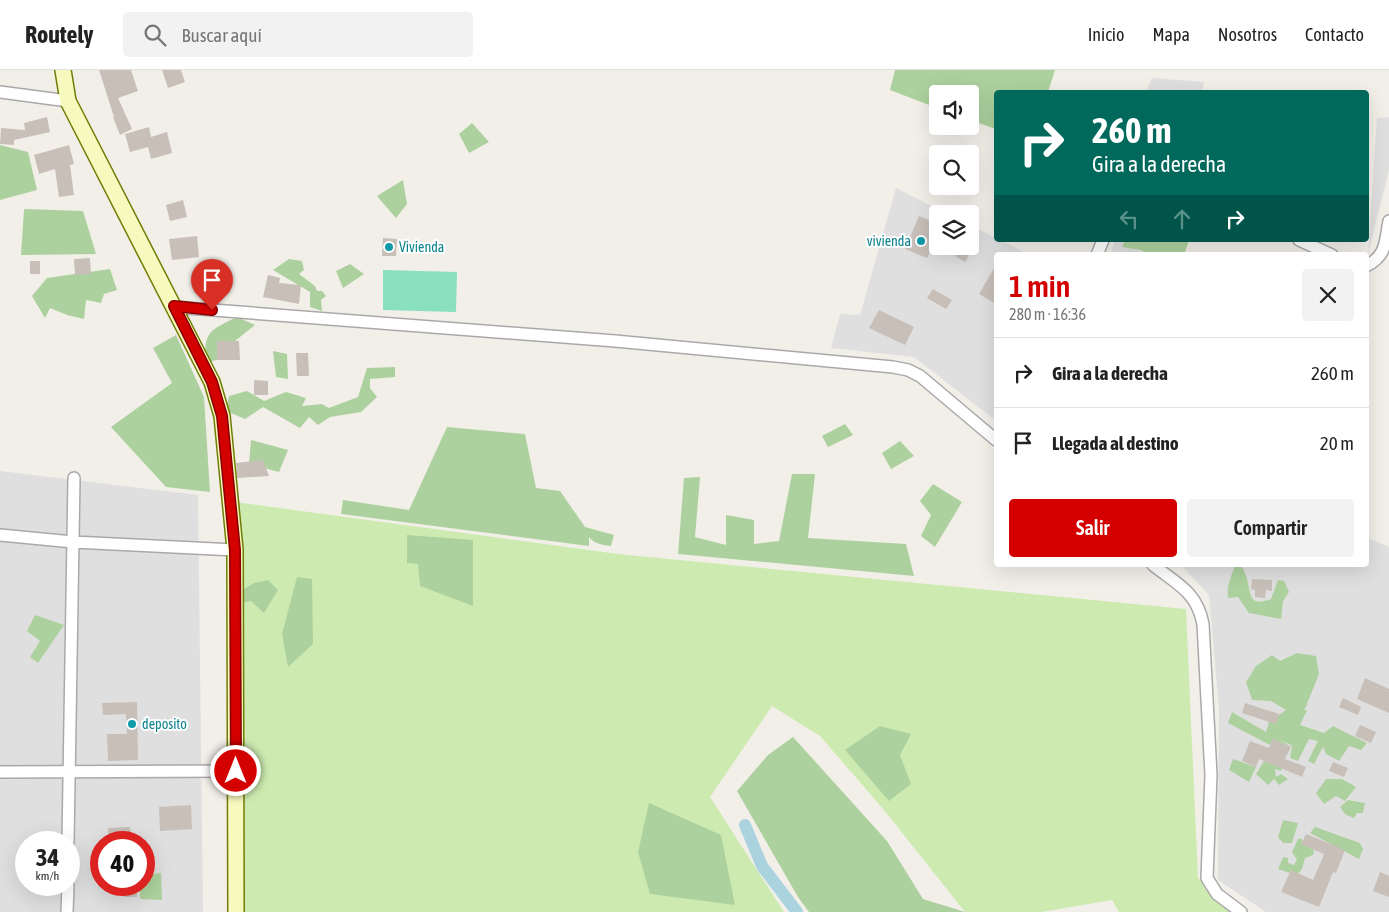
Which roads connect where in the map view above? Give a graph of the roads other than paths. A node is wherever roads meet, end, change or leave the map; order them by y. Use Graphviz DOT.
graph roads {
  1 [pos="63,70"];
  2 [pos="0,92"];
  3 [pos="68,101"];
  4 [pos="1389,222"];
  5 [pos="1303,242"];
  6 [pos="1325,252"];
  7 [pos="1369,265"];
  8 [pos="174,306"];
  9 [pos="994,438"];
  10 [pos="74,478"];
  11 [pos="0,535"];
  12 [pos="73,542"];
  13 [pos="235,550"];
  14 [pos="1155,567"];
  15 [pos="236,771"];
  16 [pos="0,772"];
  17 [pos="69,772"];
  18 [pos="68,831"];
  19 [pos="68,896"];
  20 [pos="67,912"];
  21 [pos="236,912"];
  22 [pos="1241,912"];
  1 -- 3 [label="street"];
  2 -- 3 [label="street"];
  3 -- 8 [label="street"];
  4 -- 7 [label="street"];
  5 -- 6 [label="street"];
  8 -- 9 [label="street"];
  8 -- 13 [label="street"];
  10 -- 12 [label="street"];
  11 -- 12 [label="street"];
  12 -- 13 [label="street"];
  12 -- 17 [label="street"];
  13 -- 15 [label="street"];
  14 -- 22 [label="street"];
  15 -- 17 [label="street"];
  15 -- 21 [label="street"];
  16 -- 17 [label="street"];
  17 -- 18 [label="street"];
  19 -- 20 [label="street"];
}
